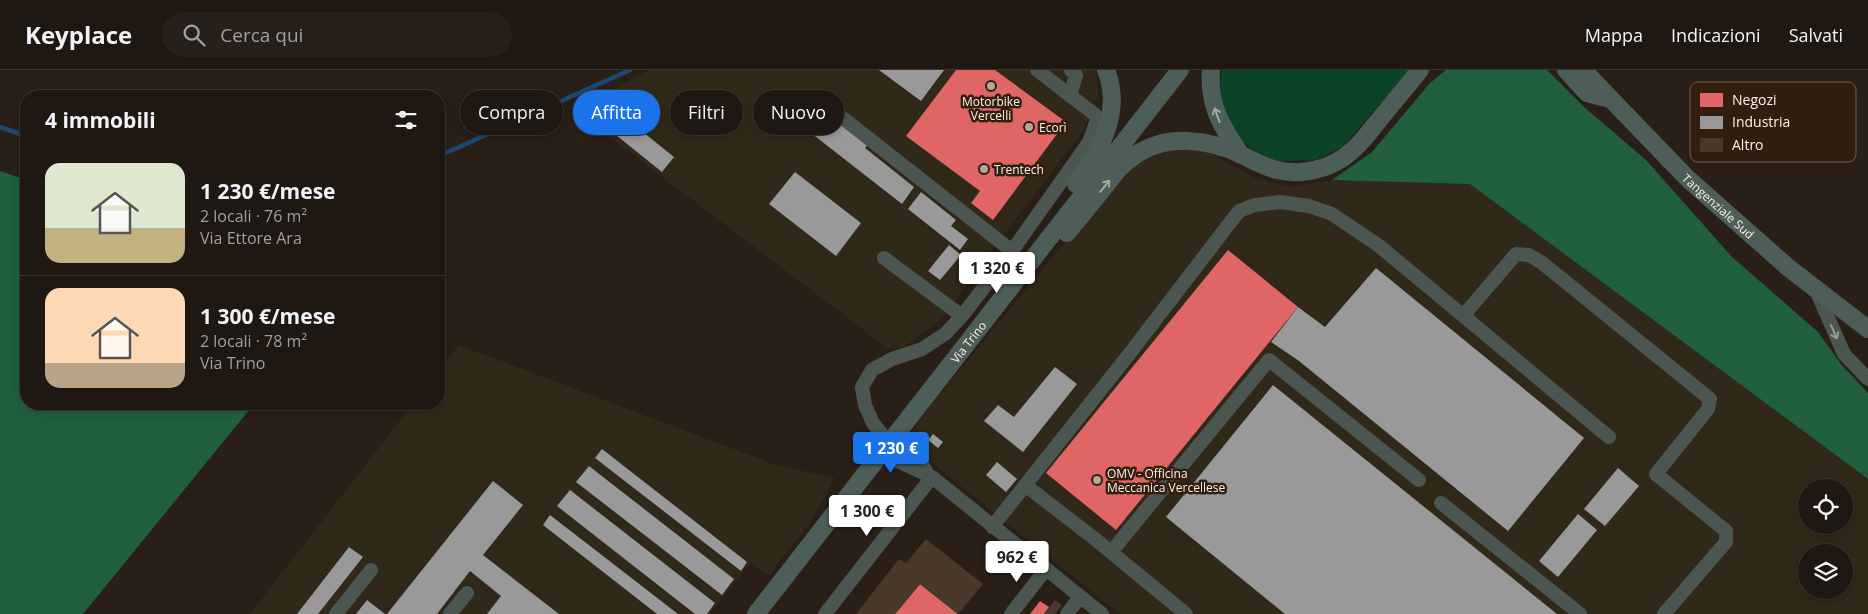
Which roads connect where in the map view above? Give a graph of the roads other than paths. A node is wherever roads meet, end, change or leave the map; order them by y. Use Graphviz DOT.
graph roads {
  1 [pos="1037,70"];
  2 [pos="1071,70"];
  3 [pos="1106,70"];
  4 [pos="1180,70"];
  5 [pos="1211,70"];
  6 [pos="1420,70"];
  7 [pos="1566,70"];
  8 [pos="1583,70"];
  9 [pos="1070,96"];
  10 [pos="1610,99"];
  11 [pos="844,119"];
  12 [pos="1241,155"];
  13 [pos="1012,251"];
  14 [pos="884,258"];
  15 [pos="1023,271"];
  16 [pos="1814,288"];
  17 [pos="962,316"];
  18 [pos="1463,316"];
  19 [pos="1868,329"];
  20 [pos="1868,379"];
  21 [pos="1609,437"];
  22 [pos="889,443"];
  23 [pos="930,475"];
  24 [pos="1419,480"];
  25 [pos="1025,485"];
  26 [pos="1441,502"];
  27 [pos="992,527"];
  28 [pos="1111,552"];
  29 [pos="1046,569"];
  30 [pos="371,570"];
  31 [pos="467,593"];
  32 [pos="1080,597"];
  33 [pos="336,614"];
  34 [pos="450,614"];
  35 [pos="756,614"];
  36 [pos="825,614"];
  37 [pos="1011,614"];
  38 [pos="1067,614"];
  39 [pos="1102,614"];
  40 [pos="1186,614"];
  41 [pos="1580,614"];
  42 [pos="1664,614"];
  1 -- 9 [label="street"];
  2 -- 9 [label="street"];
  3 -- 15 [label="main road"];
  4 -- 15 [label="main road, Via Trino"];
  12 -- 5 [label="main road, one-way"];
  6 -- 12 [label="main road"];
  7 -- 10 [label="main road"];
  8 -- 10 [label="main road, Tangenziale Sud"];
  9 -- 13 [label="street"];
  10 -- 16 [label="main road, Tangenziale Sud"];
  11 -- 13 [label="street"];
  15 -- 12 [label="main road, one-way"];
  13 -- 17 [label="street"];
  14 -- 17 [label="street"];
  15 -- 22 [label="main road, Via Trino"];
  16 -- 19 [label="main road, Tangenziale Sud"];
  16 -- 20 [label="street, one-way"];
  17 -- 22 [label="street"];
  18 -- 21 [label="street"];
  18 -- 25 [label="street"];
  18 -- 42 [label="street"];
  22 -- 23 [label="street"];
  22 -- 35 [label="main road, Via Trino"];
  23 -- 27 [label="street"];
  23 -- 36 [label="street"];
  24 -- 28 [label="street"];
  25 -- 27 [label="street"];
  25 -- 28 [label="street"];
  26 -- 41 [label="street"];
  27 -- 29 [label="street"];
  28 -- 40 [label="street"];
  29 -- 32 [label="street"];
  29 -- 37 [label="street"];
  30 -- 33 [label="street"];
  31 -- 34 [label="street"];
  32 -- 38 [label="street"];
  32 -- 39 [label="street"];
}
